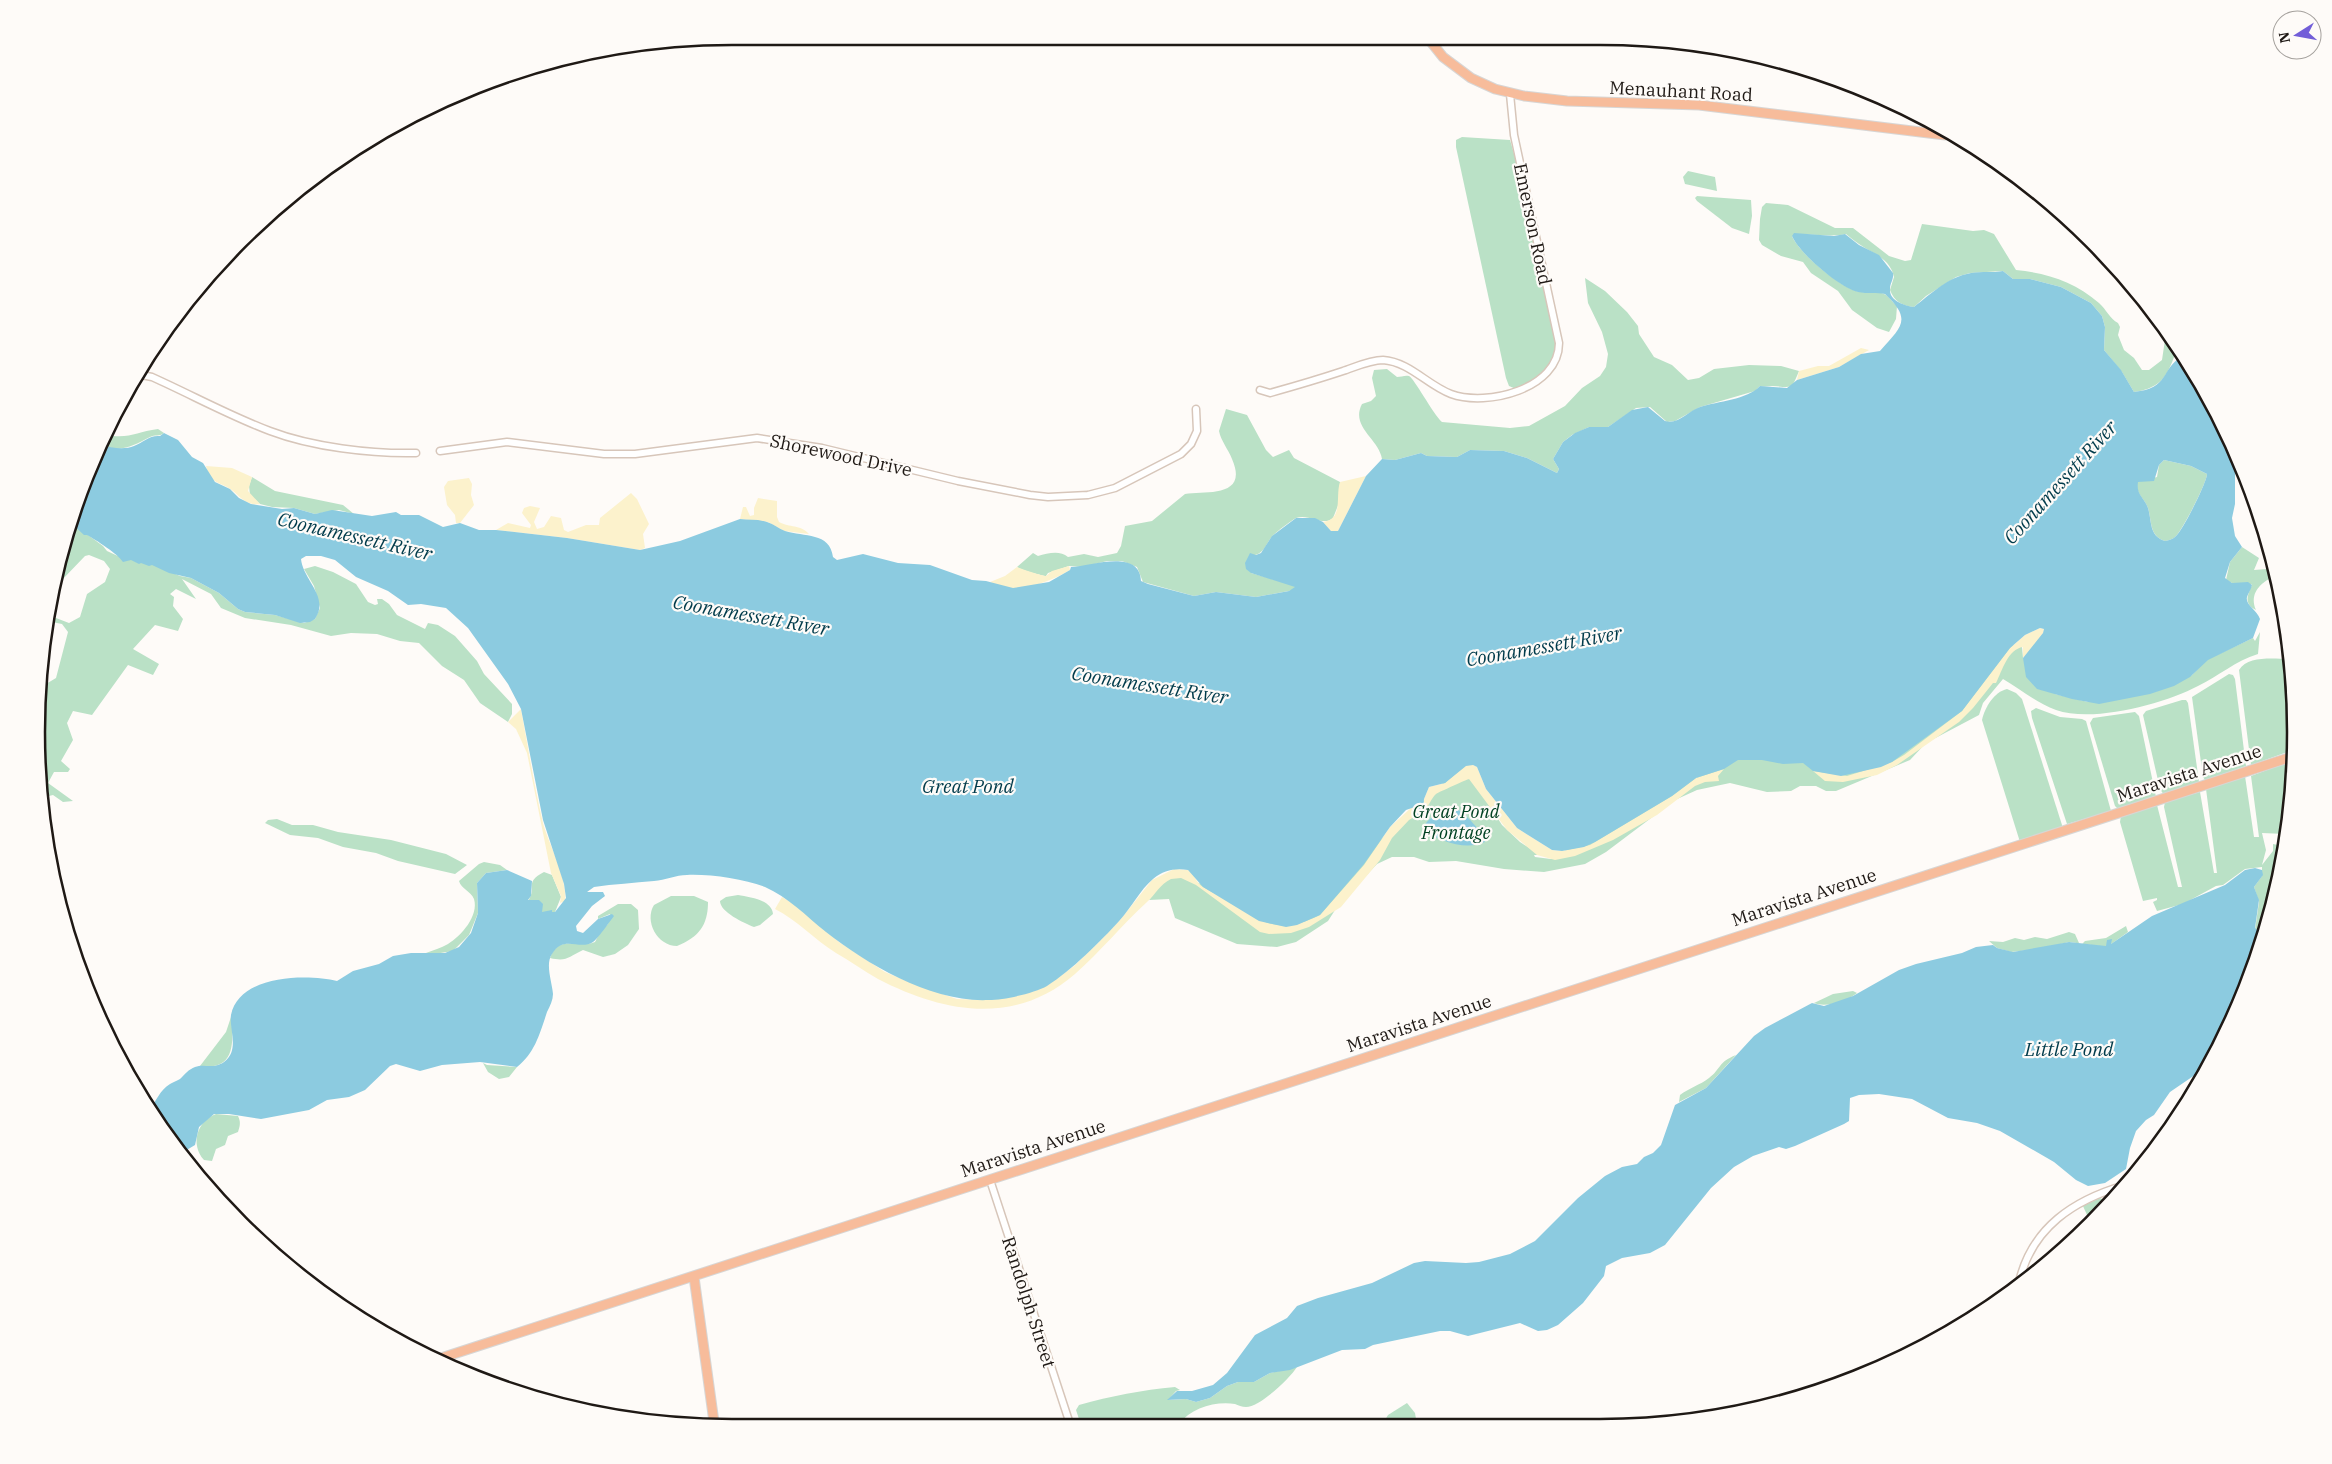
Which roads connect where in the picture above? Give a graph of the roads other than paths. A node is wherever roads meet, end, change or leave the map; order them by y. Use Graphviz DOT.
graph roads {
  1 [pos="1433,45"];
  2 [pos="1510,94"];
  3 [pos="1939,134"];
  4 [pos="144,376"];
  5 [pos="1260,390"];
  6 [pos="1196,409"];
  7 [pos="440,451"];
  8 [pos="416,453"];
  9 [pos="2286,758"];
  10 [pos="990,1180"];
  11 [pos="2111,1191"];
  12 [pos="2022,1274"];
  13 [pos="694,1277"];
  14 [pos="446,1356"];
  15 [pos="714,1419"];
  16 [pos="1068,1419"];
  1 -- 2 [label="main road, Menauhant Road"];
  2 -- 3 [label="main road, Menauhant Road"];
  2 -- 5 [label="street, Emerson Road"];
  4 -- 8 [label="street"];
  6 -- 7 [label="street, Shorewood Drive"];
  9 -- 10 [label="main road, Maravista Avenue"];
  10 -- 13 [label="main road, Maravista Avenue"];
  10 -- 16 [label="street, Randolph Street"];
  11 -- 12 [label="street"];
  13 -- 14 [label="main road, Maravista Avenue"];
  13 -- 15 [label="main road"];
}
